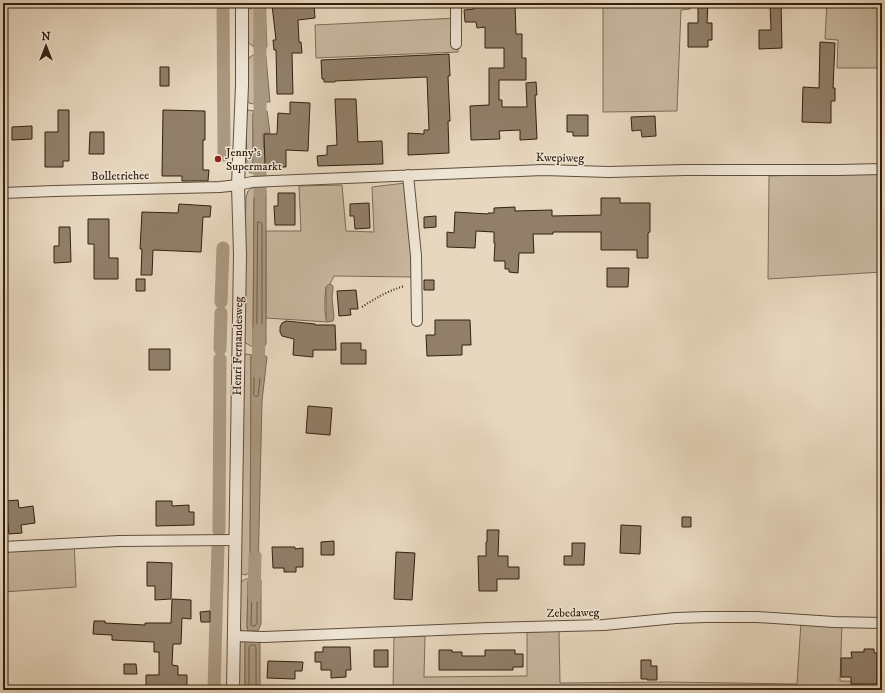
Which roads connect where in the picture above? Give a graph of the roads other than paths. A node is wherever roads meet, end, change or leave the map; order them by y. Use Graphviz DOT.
graph roads {
  1 [pos="242,3"];
  2 [pos="456,3"];
  3 [pos="456,44"];
  4 [pos="882,169"];
  5 [pos="408,175"];
  6 [pos="238,185"];
  7 [pos="3,193"];
  8 [pos="417,321"];
  9 [pos="235,540"];
  10 [pos="3,547"];
  11 [pos="882,623"];
  12 [pos="234,636"];
  13 [pos="233,690"];
  1 -- 6 [label="street, Henri Fernandesweg"];
  2 -- 3 [label="street"];
  4 -- 5 [label="street, Kwepiweg"];
  5 -- 6 [label="street, Kwepiweg"];
  5 -- 8 [label="street"];
  6 -- 7 [label="street, Bolletriehee"];
  6 -- 9 [label="street, Henri Fernandesweg"];
  9 -- 10 [label="street"];
  9 -- 12 [label="street, Henri Fernandesweg"];
  11 -- 12 [label="street, Zebedaweg"];
  12 -- 13 [label="street, Henri Fernandesweg"];
}
